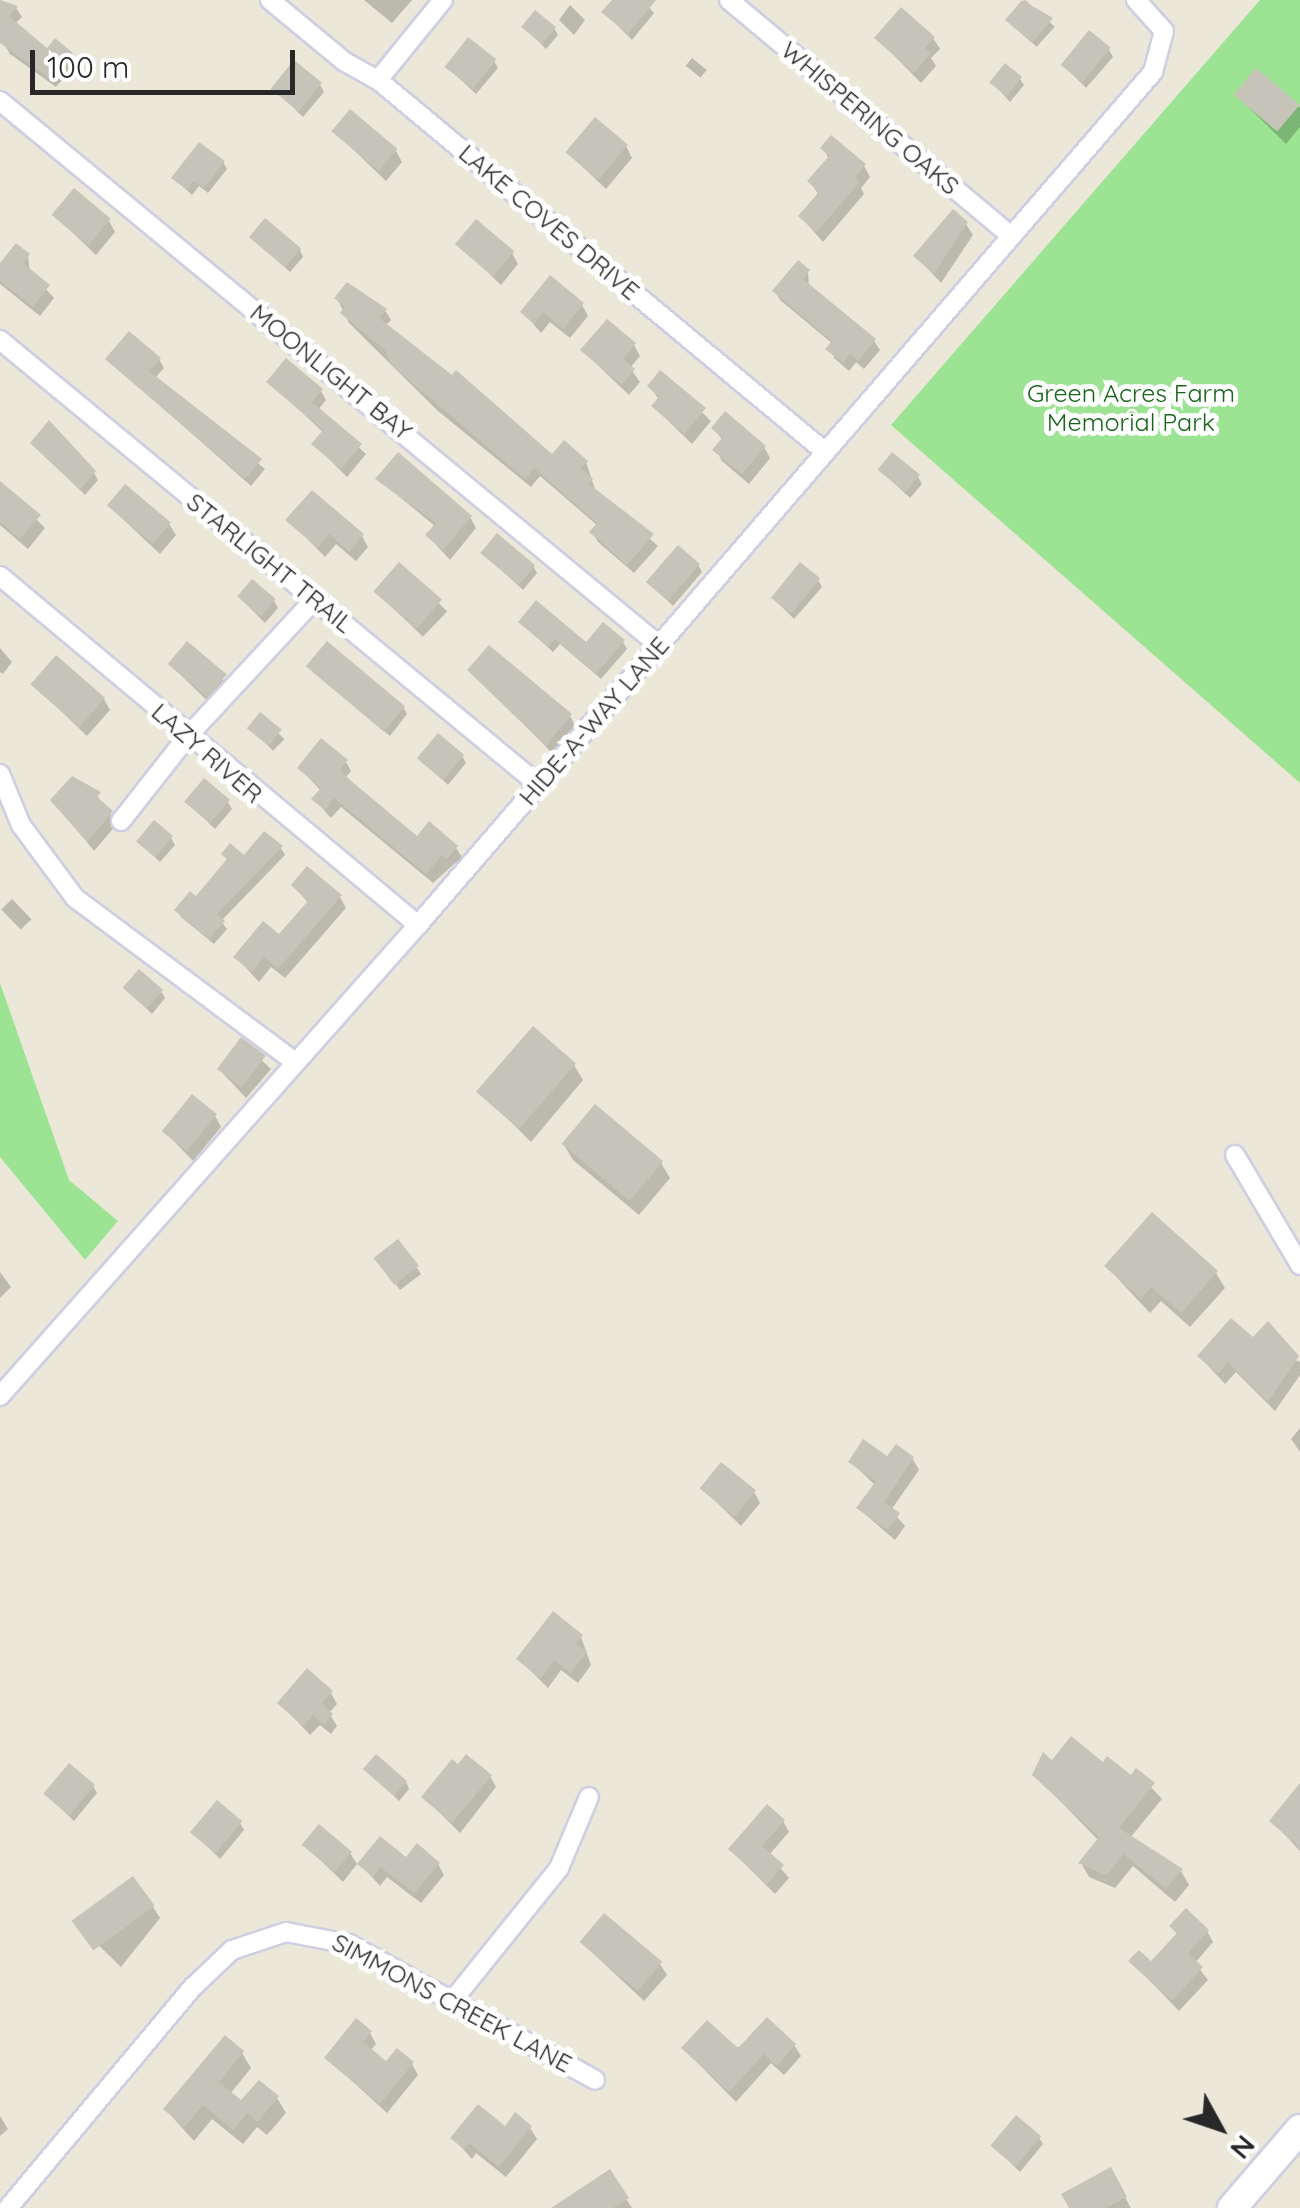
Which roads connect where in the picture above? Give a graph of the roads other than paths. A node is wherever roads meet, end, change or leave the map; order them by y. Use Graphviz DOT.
graph roads {
  1 [pos="270,0"];
  2 [pos="294,0"];
  3 [pos="443,0"];
  4 [pos="730,0"];
  5 [pos="1136,0"];
  6 [pos="304,27"];
  7 [pos="378,80"];
  8 [pos="0,102"];
  9 [pos="1012,236"];
  10 [pos="0,340"];
  11 [pos="824,450"];
  12 [pos="0,576"];
  13 [pos="315,600"];
  14 [pos="660,646"];
  15 [pos="188,736"];
  16 [pos="0,774"];
  17 [pos="540,785"];
  18 [pos="122,821"];
  19 [pos="418,925"];
  20 [pos="295,1062"];
  21 [pos="1236,1155"];
  22 [pos="1300,1265"];
  23 [pos="0,1396"];
  24 [pos="589,1797"];
  25 [pos="453,2000"];
  26 [pos="596,2080"];
  27 [pos="1300,2129"];
  28 [pos="8,2208"];
  29 [pos="1232,2208"];
  1 -- 6 [label="street, LAKE COVES DRIVE"];
  2 -- 6 [label="street"];
  3 -- 7 [label="street"];
  4 -- 9 [label="street, WHISPERING OAKS"];
  5 -- 9 [label="street, HIDE-A-WAY LANE"];
  6 -- 7 [label="street, LAKE COVES DRIVE"];
  7 -- 11 [label="street, LAKE COVES DRIVE"];
  8 -- 14 [label="street, MOONLIGHT BAY"];
  9 -- 11 [label="street, HIDE-A-WAY LANE"];
  10 -- 13 [label="street, STARLIGHT TRAIL"];
  11 -- 14 [label="street, HIDE-A-WAY LANE"];
  12 -- 15 [label="street, LAZY RIVER"];
  13 -- 15 [label="street"];
  13 -- 17 [label="street, STARLIGHT TRAIL"];
  14 -- 17 [label="street, HIDE-A-WAY LANE"];
  15 -- 18 [label="street"];
  15 -- 19 [label="street, LAZY RIVER"];
  16 -- 20 [label="street"];
  17 -- 19 [label="street, HIDE-A-WAY LANE"];
  19 -- 20 [label="street, HIDE-A-WAY LANE"];
  20 -- 23 [label="street, HIDE-A-WAY LANE"];
  21 -- 22 [label="street"];
  24 -- 25 [label="street"];
  25 -- 26 [label="street, SIMMONS CREEK LANE"];
  25 -- 28 [label="street, SIMMONS CREEK LANE"];
  27 -- 29 [label="street"];
}
